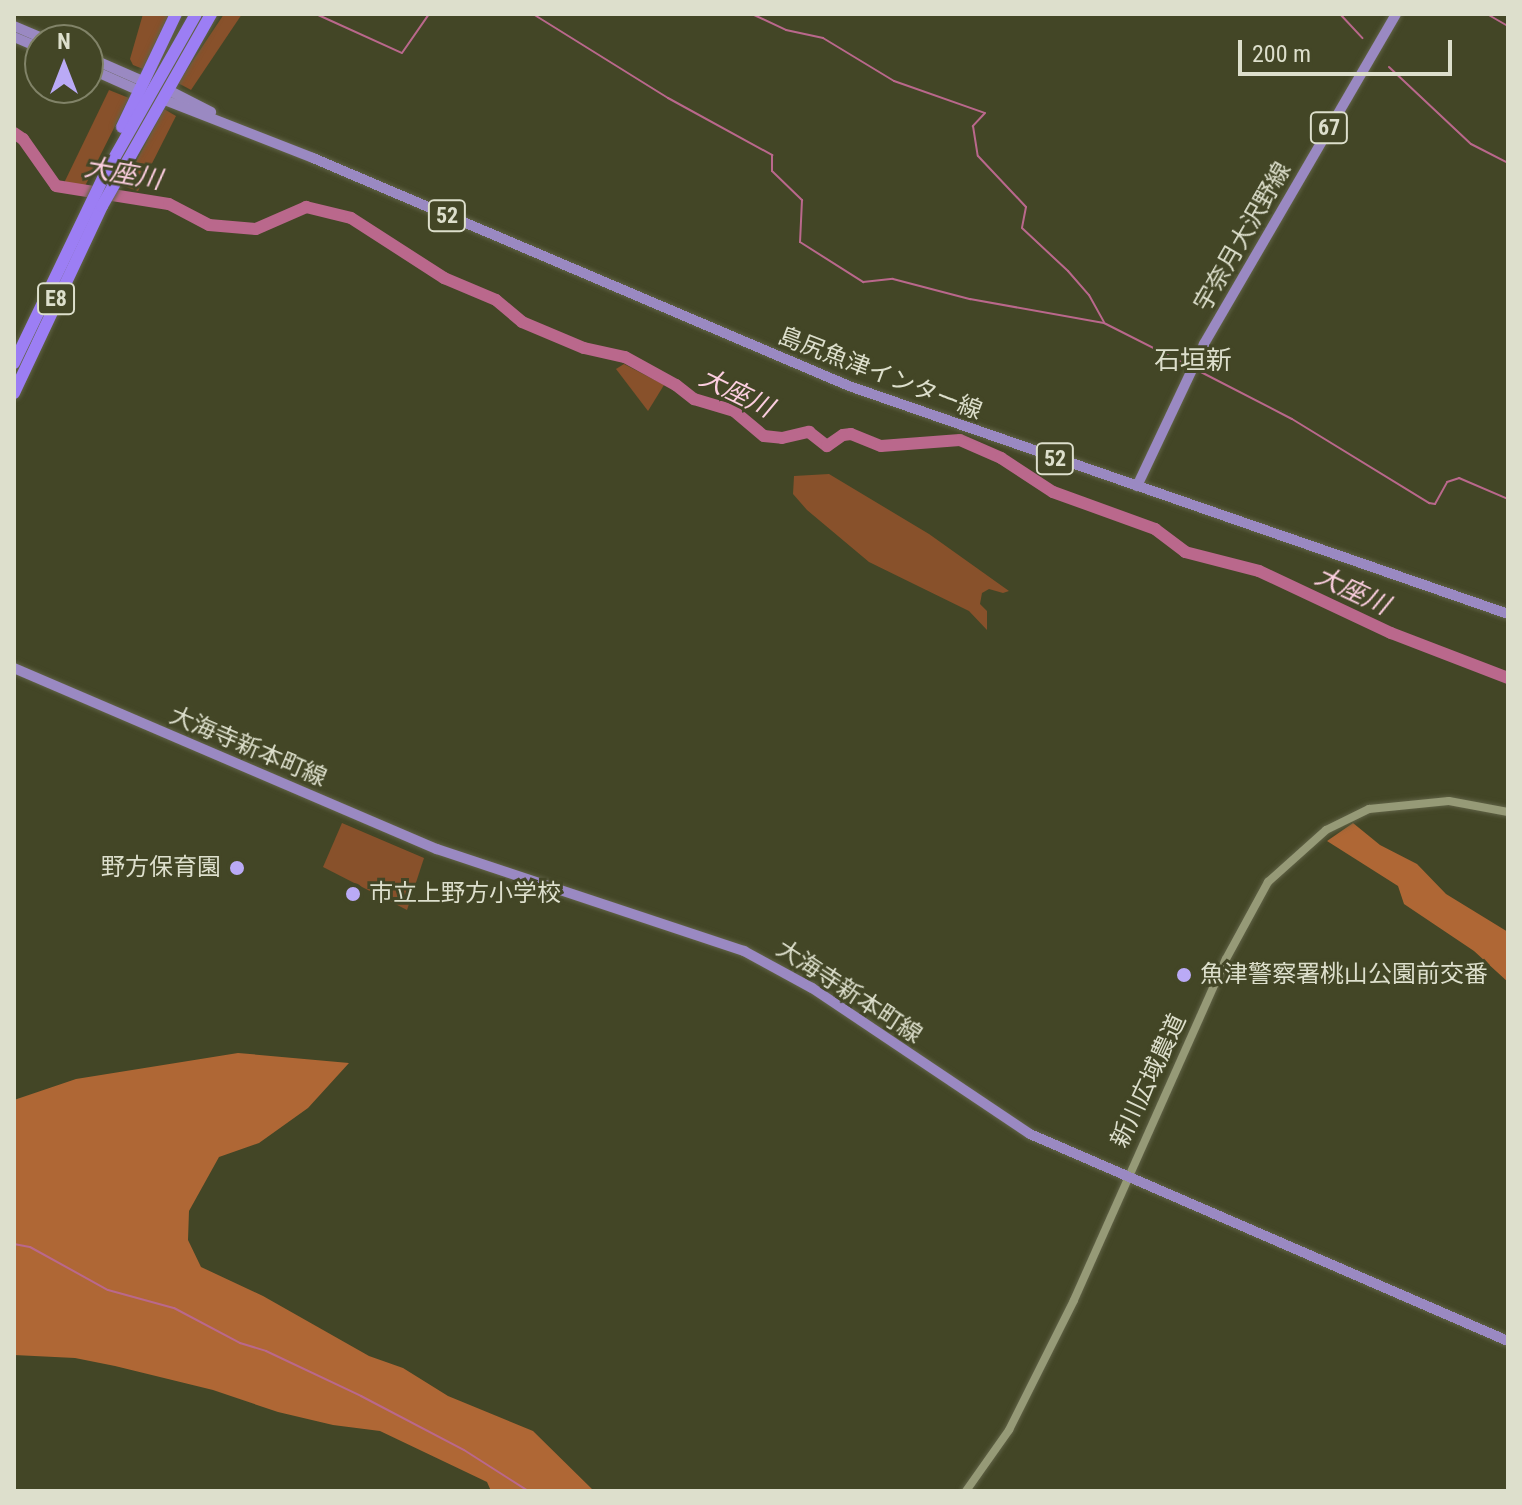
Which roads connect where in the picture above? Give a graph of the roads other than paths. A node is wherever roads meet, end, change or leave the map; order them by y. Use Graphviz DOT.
graph roads {
  1 [pos="176,14"];
  2 [pos="196,14"];
  3 [pos="212,14"];
  4 [pos="1396,14"];
  5 [pos="104,66"];
  6 [pos="104,73"];
  7 [pos="169,97"];
  8 [pos="107,176"];
  9 [pos="93,203"];
  10 [pos="14,363"];
  11 [pos="14,393"];
  12 [pos="1137,486"];
  13 [pos="1508,614"];
  14 [pos="14,668"];
  15 [pos="1508,812"];
  16 [pos="1128,1176"];
  17 [pos="1508,1341"];
  18 [pos="966,1491"];
  1 -- 8 [label="highway"];
  2 -- 8 [label="highway"];
  3 -- 8 [label="highway"];
  4 -- 12 [label="main road, 宇奈月大沢野線 / 67"];
  5 -- 6 [label="main road"];
  7 -- 12 [label="main road, 島尻魚津インター線 / 52"];
  8 -- 9 [label="highway"];
  9 -- 10 [label="highway, E8"];
  9 -- 11 [label="highway, E8"];
  12 -- 13 [label="main road, 島尻魚津インター線 / 52"];
  14 -- 16 [label="main road, 大海寺新本町線"];
  15 -- 16 [label="street, 新川広域農道"];
  16 -- 17 [label="main road, 大海寺新本町線"];
  16 -- 18 [label="street, 新川広域農道"];
}
